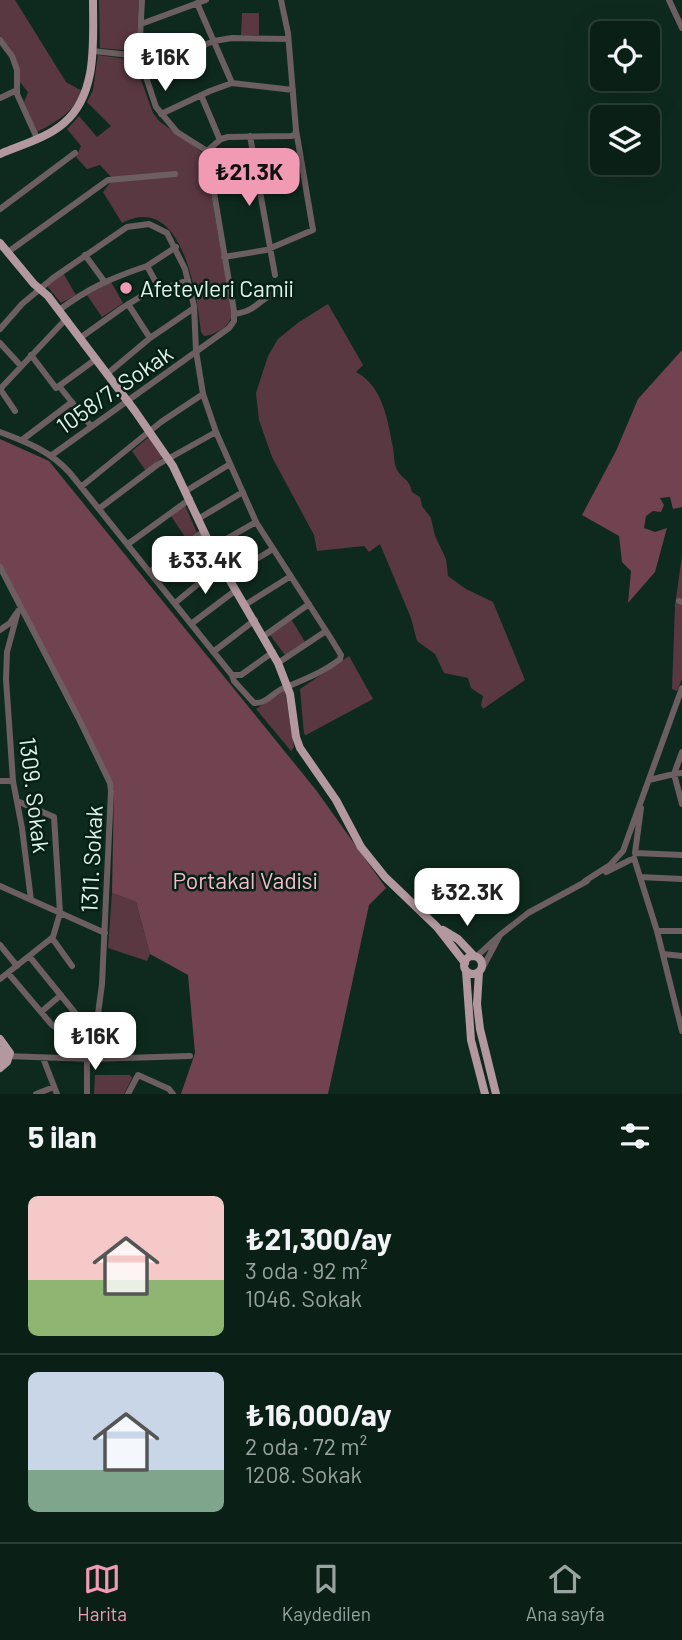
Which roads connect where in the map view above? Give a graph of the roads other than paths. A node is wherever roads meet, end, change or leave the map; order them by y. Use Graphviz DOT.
graph roads {
  1 [pos="93,0"];
  2 [pos="142,0"];
  3 [pos="206,0"];
  4 [pos="281,0"];
  5 [pos="669,0"];
  6 [pos="197,3"];
  7 [pos="141,24"];
  8 [pos="682,28"];
  9 [pos="288,39"];
  10 [pos="0,41"];
  11 [pos="214,41"];
  12 [pos="93,51"];
  13 [pos="139,55"];
  14 [pos="142,69"];
  15 [pos="232,83"];
  16 [pos="17,90"];
  17 [pos="293,90"];
  18 [pos="201,95"];
  19 [pos="0,97"];
  20 [pos="161,114"];
  21 [pos="296,130"];
  22 [pos="250,136"];
  23 [pos="37,138"];
  24 [pos="220,140"];
  25 [pos="207,151"];
  26 [pos="75,153"];
  27 [pos="0,154"];
  28 [pos="175,174"];
  29 [pos="0,209"];
  30 [pos="0,243"];
  31 [pos="176,247"];
  32 [pos="270,248"];
  33 [pos="8,252"];
  34 [pos="85,255"];
  35 [pos="224,257"];
  36 [pos="147,266"];
  37 [pos="275,275"];
  38 [pos="188,280"];
  39 [pos="104,281"];
  40 [pos="158,286"];
  41 [pos="40,289"];
  42 [pos="276,292"];
  43 [pos="128,304"];
  44 [pos="194,308"];
  45 [pos="59,310"];
  46 [pos="235,314"];
  47 [pos="66,319"];
  48 [pos="0,328"];
  49 [pos="80,338"];
  50 [pos="150,338"];
  51 [pos="0,343"];
  52 [pos="196,352"];
  53 [pos="31,355"];
  54 [pos="96,359"];
  55 [pos="21,366"];
  56 [pos="107,374"];
  57 [pos="60,386"];
  58 [pos="0,389"];
  59 [pos="203,394"];
  60 [pos="127,400"];
  61 [pos="72,402"];
  62 [pos="15,411"];
  63 [pos="91,426"];
  64 [pos="0,432"];
  65 [pos="150,432"];
  66 [pos="216,432"];
  67 [pos="22,440"];
  68 [pos="52,455"];
  69 [pos="169,458"];
  70 [pos="230,464"];
  71 [pos="82,486"];
  72 [pos="243,492"];
  73 [pos="188,495"];
  74 [pos="100,508"];
  75 [pos="198,519"];
  76 [pos="256,522"];
  77 [pos="204,531"];
  78 [pos="128,544"];
  79 [pos="212,547"];
  80 [pos="273,550"];
  81 [pos="222,565"];
  82 [pos="0,567"];
  83 [pos="150,572"];
  84 [pos="228,576"];
  85 [pos="291,576"];
  86 [pos="236,590"];
  87 [pos="19,601"];
  88 [pos="175,603"];
  89 [pos="309,604"];
  90 [pos="245,605"];
  91 [pos="18,611"];
  92 [pos="255,620"];
  93 [pos="191,624"];
  94 [pos="0,630"];
  95 [pos="326,631"];
  96 [pos="264,636"];
  97 [pos="212,652"];
  98 [pos="273,652"];
  99 [pos="278,663"];
  100 [pos="232,675"];
  101 [pos="288,687"];
  102 [pos="682,688"];
  103 [pos="682,752"];
  104 [pos="678,774"];
  105 [pos="649,780"];
  106 [pos="0,781"];
  107 [pos="13,781"];
  108 [pos="643,793"];
  109 [pos="17,802"];
  110 [pos="682,804"];
  111 [pos="622,851"];
  112 [pos="682,855"];
  113 [pos="633,857"];
  114 [pos="640,877"];
  115 [pos="682,879"];
  116 [pos="586,881"];
  117 [pos="0,886"];
  118 [pos="31,901"];
  119 [pos="60,913"];
  120 [pos="438,927"];
  121 [pos="657,931"];
  122 [pos="682,931"];
  123 [pos="105,933"];
  124 [pos="500,935"];
  125 [pos="52,938"];
  126 [pos="0,945"];
  127 [pos="663,954"];
  128 [pos="29,956"];
  129 [pos="475,956"];
  130 [pos="682,956"];
  131 [pos="17,966"];
  132 [pos="72,966"];
  133 [pos="466,967"];
  134 [pos="481,970"];
  135 [pos="8,972"];
  136 [pos="0,979"];
  137 [pos="61,995"];
  138 [pos="41,1012"];
  139 [pos="96,1027"];
  140 [pos="682,1031"];
  141 [pos="0,1039"];
  142 [pos="4,1055"];
  143 [pos="91,1056"];
  144 [pos="190,1056"];
  145 [pos="43,1058"];
  146 [pos="0,1068"];
  147 [pos="55,1090"];
  148 [pos="36,1094"];
  149 [pos="87,1094"];
  150 [pos="128,1094"];
  151 [pos="173,1094"];
  152 [pos="485,1094"];
  153 [pos="496,1094"];
  1 -- 12 [label="main road"];
  2 -- 7 [label="street"];
  3 -- 6 [label="street"];
  4 -- 9 [label="street"];
  5 -- 8 [label="street"];
  6 -- 7 [label="street"];
  6 -- 11 [label="street"];
  7 -- 13 [label="street"];
  9 -- 11 [label="street"];
  9 -- 17 [label="street"];
  10 -- 16 [label="street"];
  11 -- 14 [label="street"];
  11 -- 15 [label="street"];
  12 -- 13 [label="street"];
  12 -- 23 [label="main road"];
  13 -- 14 [label="street"];
  14 -- 20 [label="street"];
  15 -- 17 [label="street"];
  15 -- 18 [label="street"];
  16 -- 19 [label="street"];
  16 -- 23 [label="street"];
  17 -- 21 [label="street"];
  18 -- 20 [label="street"];
  18 -- 24 [label="street"];
  20 -- 25 [label="street"];
  21 -- 22 [label="street"];
  21 -- 32 [label="street"];
  22 -- 24 [label="street"];
  22 -- 32 [label="street"];
  23 -- 27 [label="main road"];
  24 -- 25 [label="street"];
  25 -- 35 [label="street"];
  26 -- 29 [label="street"];
  28 -- 33 [label="street"];
  30 -- 33 [label="main road"];
  31 -- 34 [label="street"];
  31 -- 36 [label="street"];
  31 -- 38 [label="street"];
  32 -- 35 [label="street"];
  32 -- 37 [label="street"];
  33 -- 41 [label="main road"];
  34 -- 39 [label="street"];
  34 -- 41 [label="street"];
  35 -- 46 [label="street"];
  36 -- 39 [label="street"];
  36 -- 40 [label="street"];
  38 -- 40 [label="street"];
  38 -- 44 [label="street"];
  39 -- 45 [label="street"];
  40 -- 43 [label="street"];
  41 -- 45 [label="main road"];
  41 -- 48 [label="street"];
  42 -- 46 [label="street, 1058/7. Sokak"];
  43 -- 49 [label="street"];
  43 -- 50 [label="street"];
  44 -- 50 [label="street"];
  44 -- 52 [label="street"];
  45 -- 47 [label="main road"];
  46 -- 52 [label="street, 1058/7. Sokak"];
  47 -- 49 [label="main road"];
  47 -- 53 [label="street"];
  49 -- 54 [label="main road"];
  50 -- 56 [label="street"];
  51 -- 55 [label="street"];
  52 -- 59 [label="street"];
  52 -- 60 [label="street, 1058/7. Sokak"];
  53 -- 55 [label="street"];
  53 -- 57 [label="street"];
  54 -- 56 [label="main road"];
  54 -- 57 [label="street"];
  55 -- 58 [label="street"];
  56 -- 60 [label="main road"];
  57 -- 61 [label="street"];
  58 -- 62 [label="street"];
  59 -- 65 [label="street"];
  59 -- 66 [label="street"];
  60 -- 63 [label="street, 1058/7. Sokak"];
  60 -- 65 [label="main road"];
  61 -- 63 [label="street"];
  61 -- 67 [label="street"];
  63 -- 68 [label="street, 1058/7. Sokak"];
  64 -- 67 [label="street"];
  65 -- 69 [label="main road"];
  65 -- 71 [label="street"];
  66 -- 69 [label="street"];
  66 -- 70 [label="street"];
  67 -- 68 [label="street"];
  68 -- 71 [label="street"];
  69 -- 73 [label="main road"];
  69 -- 74 [label="street"];
  70 -- 72 [label="street"];
  70 -- 73 [label="street"];
  71 -- 74 [label="street"];
  72 -- 75 [label="street"];
  72 -- 76 [label="street"];
  73 -- 75 [label="main road"];
  73 -- 78 [label="street"];
  74 -- 78 [label="street"];
  75 -- 77 [label="main road"];
  76 -- 79 [label="street"];
  76 -- 80 [label="street"];
  77 -- 79 [label="main road"];
  77 -- 83 [label="street"];
  78 -- 83 [label="street"];
  79 -- 81 [label="main road"];
  80 -- 84 [label="street"];
  80 -- 85 [label="street"];
  81 -- 84 [label="main road"];
  81 -- 88 [label="street"];
  82 -- 87 [label="street, 1311. Sokak"];
  83 -- 88 [label="street"];
  84 -- 86 [label="main road"];
  85 -- 89 [label="street"];
  85 -- 90 [label="street"];
  86 -- 90 [label="main road"];
  86 -- 93 [label="street"];
  87 -- 91 [label="street, 1309. Sokak"];
  87 -- 123 [label="street, 1311. Sokak"];
  88 -- 93 [label="street"];
  89 -- 95 [label="street"];
  89 -- 96 [label="street"];
  90 -- 92 [label="main road"];
  91 -- 94 [label="street"];
  91 -- 107 [label="street, 1309. Sokak"];
  92 -- 96 [label="main road"];
  92 -- 97 [label="street"];
  93 -- 97 [label="street"];
  95 -- 99 [label="street"];
  95 -- 101 [label="street"];
  96 -- 98 [label="main road"];
  97 -- 100 [label="street"];
  98 -- 99 [label="main road"];
  98 -- 100 [label="street"];
  99 -- 101 [label="main road"];
  100 -- 101 [label="street"];
  101 -- 120 [label="main road"];
  102 -- 105 [label="street"];
  103 -- 104 [label="street"];
  104 -- 105 [label="street"];
  104 -- 110 [label="street"];
  105 -- 108 [label="street"];
  106 -- 107 [label="street"];
  107 -- 109 [label="street, 1309. Sokak"];
  108 -- 111 [label="street"];
  108 -- 113 [label="street"];
  109 -- 118 [label="street, 1309. Sokak"];
  109 -- 119 [label="street"];
  111 -- 113 [label="street"];
  111 -- 116 [label="street"];
  112 -- 113 [label="street"];
  113 -- 114 [label="street"];
  113 -- 116 [label="street"];
  114 -- 115 [label="street"];
  114 -- 121 [label="street"];
  116 -- 124 [label="street"];
  117 -- 118 [label="street"];
  118 -- 119 [label="street"];
  119 -- 123 [label="street"];
  119 -- 125 [label="street"];
  120 -- 129 [label="main road"];
  120 -- 133 [label="main road"];
  121 -- 122 [label="street"];
  121 -- 127 [label="street"];
  123 -- 139 [label="street, 1311. Sokak"];
  124 -- 129 [label="street"];
  124 -- 134 [label="street"];
  125 -- 128 [label="street"];
  125 -- 132 [label="street"];
  126 -- 131 [label="street"];
  127 -- 130 [label="street"];
  127 -- 140 [label="street"];
  128 -- 131 [label="street"];
  128 -- 137 [label="street"];
  129 -- 133 [label="main road"];
  129 -- 134 [label="main road"];
  131 -- 135 [label="street"];
  133 -- 134 [label="main road"];
  133 -- 152 [label="main road"];
  134 -- 153 [label="main road"];
  135 -- 136 [label="street"];
  135 -- 138 [label="street"];
  137 -- 138 [label="street"];
  137 -- 139 [label="street"];
  138 -- 143 [label="street"];
  139 -- 143 [label="street, 1311. Sokak"];
  141 -- 142 [label="main road"];
  142 -- 145 [label="street"];
  142 -- 146 [label="main road"];
  143 -- 144 [label="street"];
  143 -- 145 [label="street"];
  143 -- 149 [label="street, 1311. Sokak"];
  145 -- 147 [label="street"];
  147 -- 148 [label="street"];
  150 -- 151 [label="street"];
}
